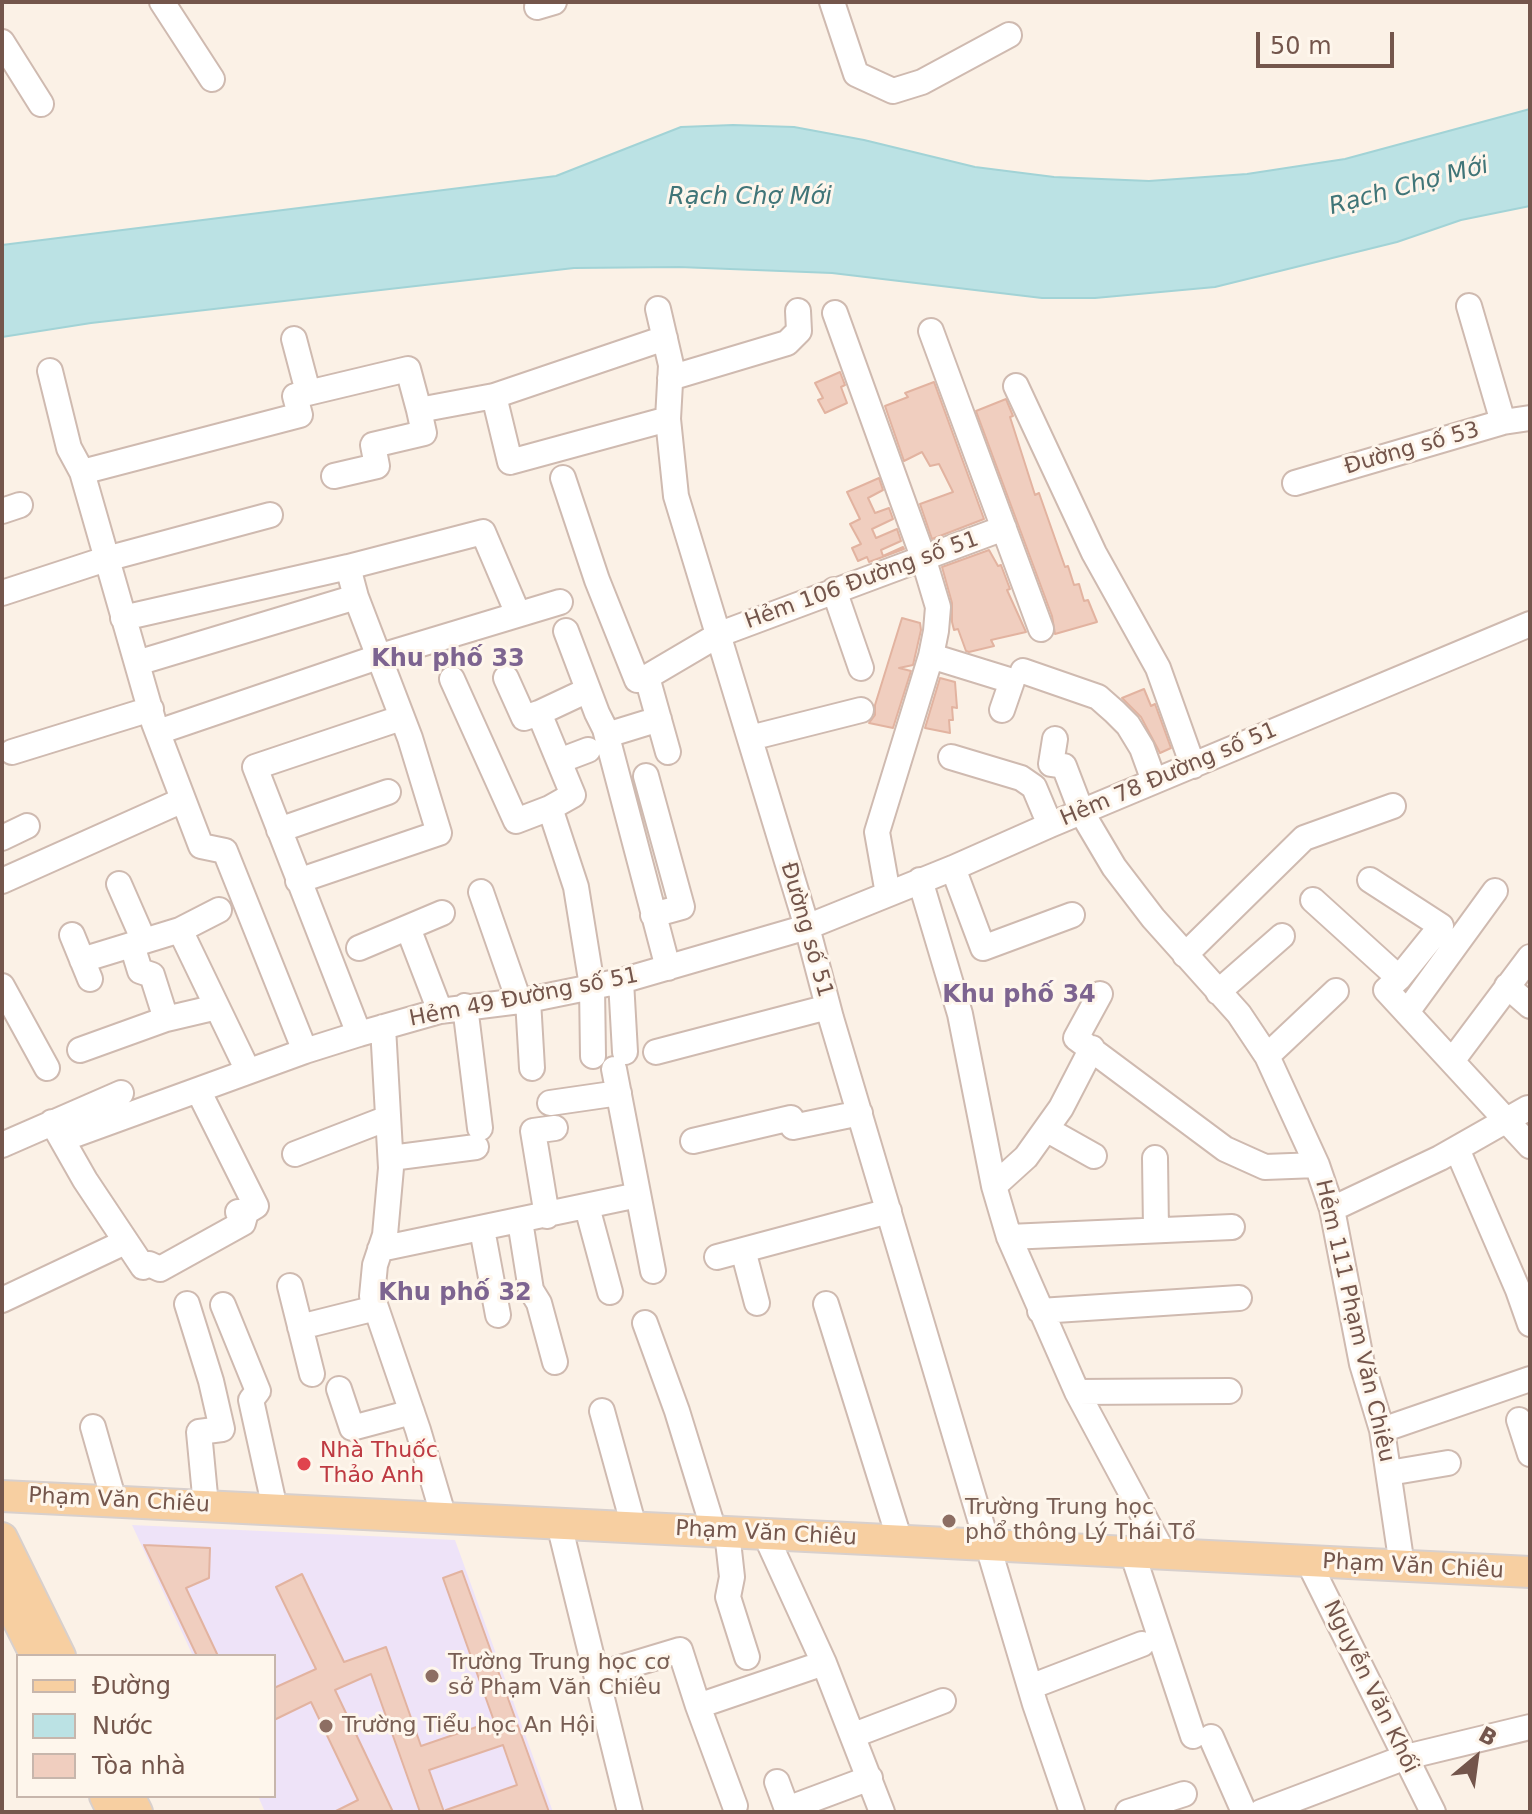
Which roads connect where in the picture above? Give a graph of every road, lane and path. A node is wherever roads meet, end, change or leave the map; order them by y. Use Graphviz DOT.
graph roads {
  1 [pos="162,2"];
  2 [pos="832,2"];
  3 [pos="1009,35"];
  4 [pos="2,42"];
  5 [pos="212,79"];
  6 [pos="41,104"];
  7 [pos="1469,306"];
  8 [pos="658,309"];
  9 [pos="798,311"];
  10 [pos="835,313"];
  11 [pos="931,331"];
  12 [pos="665,338"];
  13 [pos="294,339"];
  14 [pos="50,371"];
  15 [pos="670,378"];
  16 [pos="1016,386"];
  17 [pos="308,392"];
  18 [pos="494,396"];
  19 [pos="419,410"];
  20 [pos="1530,418"];
  21 [pos="668,419"];
  22 [pos="1503,422"];
  23 [pos="82,472"];
  24 [pos="334,476"];
  25 [pos="563,478"];
  26 [pos="1295,483"];
  27 [pos="270,515"];
  28 [pos="1004,528"];
  29 [pos="923,557"];
  30 [pos="106,559"];
  31 [pos="348,567"];
  32 [pos="834,590"];
  33 [pos="2,593"];
  34 [pos="356,597"];
  35 [pos="560,602"];
  36 [pos="1530,612"];
  37 [pos="518,614"];
  38 [pos="123,618"];
  39 [pos="1530,624"];
  40 [pos="1041,629"];
  41 [pos="566,631"];
  42 [pos="720,634"];
  43 [pos="1431,651"];
  44 [pos="381,656"];
  45 [pos="931,656"];
  46 [pos="137,663"];
  47 [pos="861,668"];
  48 [pos="1023,671"];
  49 [pos="647,677"];
  50 [pos="506,678"];
  51 [pos="452,679"];
  52 [pos="588,690"];
  53 [pos="861,710"];
  54 [pos="1002,710"];
  55 [pos="539,713"];
  56 [pos="401,718"];
  57 [pos="659,719"];
  58 [pos="154,720"];
  59 [pos="750,738"];
  60 [pos="1055,739"];
  61 [pos="597,743"];
  62 [pos="12,752"];
  63 [pos="668,752"];
  64 [pos="951,757"];
  65 [pos="559,761"];
  66 [pos="1193,766"];
  67 [pos="646,776"];
  68 [pos="1154,781"];
  69 [pos="388,792"];
  70 [pos="183,800"];
  71 [pos="1393,806"];
  72 [pos="550,808"];
  73 [pos="1082,813"];
  74 [pos="1050,825"];
  75 [pos="27,826"];
  76 [pos="279,830"];
  77 [pos="2,838"];
  78 [pos="953,868"];
  79 [pos="920,880"];
  80 [pos="1370,880"];
  81 [pos="2,881"];
  82 [pos="298,881"];
  83 [pos="119,884"];
  84 [pos="1495,891"];
  85 [pos="481,892"];
  86 [pos="888,894"];
  87 [pos="1313,900"];
  88 [pos="219,910"];
  89 [pos="442,913"];
  90 [pos="653,915"];
  91 [pos="1072,915"];
  92 [pos="807,927"];
  93 [pos="408,928"];
  94 [pos="180,930"];
  95 [pos="72,935"];
  96 [pos="1282,936"];
  97 [pos="138,943"];
  98 [pos="359,948"];
  99 [pos="1185,955"];
  100 [pos="1530,957"];
  101 [pos="668,968"];
  102 [pos="1399,978"];
  103 [pos="621,981"];
  104 [pos="2,986"];
  105 [pos="592,986"];
  106 [pos="1507,986"];
  107 [pos="1336,991"];
  108 [pos="1218,992"];
  109 [pos="1100,994"];
  110 [pos="523,1000"];
  111 [pos="465,1006"];
  112 [pos="1530,1006"];
  113 [pos="217,1007"];
  114 [pos="828,1007"];
  115 [pos="440,1011"];
  116 [pos="1407,1012"];
  117 [pos="166,1019"];
  118 [pos="383,1027"];
  119 [pos="359,1034"];
  120 [pos="1092,1048"];
  121 [pos="80,1050"];
  122 [pos="305,1051"];
  123 [pos="656,1052"];
  124 [pos="593,1056"];
  125 [pos="1267,1056"];
  126 [pos="1452,1061"];
  127 [pos="47,1068"];
  128 [pos="532,1068"];
  129 [pos="248,1071"];
  130 [pos="198,1090"];
  131 [pos="121,1093"];
  132 [pos="619,1093"];
  133 [pos="550,1103"];
  134 [pos="1530,1110"];
  135 [pos="860,1113"];
  136 [pos="388,1118"];
  137 [pos="1506,1121"];
  138 [pos="555,1128"];
  139 [pos="1046,1129"];
  140 [pos="57,1130"];
  141 [pos="693,1141"];
  142 [pos="2,1145"];
  143 [pos="1530,1146"];
  144 [pos="1457,1149"];
  145 [pos="295,1154"];
  146 [pos="1094,1156"];
  147 [pos="391,1158"];
  148 [pos="1155,1158"];
  149 [pos="1317,1165"];
  150 [pos="994,1186"];
  151 [pos="638,1195"];
  152 [pos="587,1207"];
  153 [pos="1332,1209"];
  154 [pos="889,1211"];
  155 [pos="547,1216"];
  156 [pos="520,1221"];
  157 [pos="1232,1227"];
  158 [pos="482,1229"];
  159 [pos="1156,1230"];
  160 [pos="1009,1237"];
  161 [pos="125,1242"];
  162 [pos="380,1249"];
  163 [pos="743,1250"];
  164 [pos="717,1257"];
  165 [pos="653,1271"];
  166 [pos="290,1286"];
  167 [pos="610,1292"];
  168 [pos="1239,1298"];
  169 [pos="2,1300"];
  170 [pos="757,1303"];
  171 [pos="187,1304"];
  172 [pos="826,1304"];
  173 [pos="223,1305"];
  174 [pos="376,1308"];
  175 [pos="1040,1311"];
  176 [pos="498,1315"];
  177 [pos="645,1323"];
  178 [pos="1530,1324"];
  179 [pos="300,1327"];
  180 [pos="555,1362"];
  181 [pos="312,1374"];
  182 [pos="1530,1379"];
  183 [pos="339,1389"];
  184 [pos="1229,1391"];
  185 [pos="1077,1392"];
  186 [pos="602,1411"];
  187 [pos="412,1412"];
  188 [pos="1519,1420"];
  189 [pos="93,1427"];
  190 [pos="1382,1430"];
  191 [pos="1530,1454"];
  192 [pos="1448,1463"];
  193 [pos="1389,1473"];
  194 [pos="2,1496"];
  195 [pos="114,1501"];
  196 [pos="206,1506"];
  197 [pos="275,1509"];
  198 [pos="444,1518"];
  199 [pos="559,1524"];
  200 [pos="634,1527"];
  201 [pos="721,1532"];
  202 [pos="765,1534"];
  203 [pos="2,1538"];
  204 [pos="900,1541"];
  205 [pos="987,1545"];
  206 [pos="1132,1552"];
  207 [pos="1164,1554"];
  208 [pos="1308,1561"];
  209 [pos="1402,1566"];
  210 [pos="1530,1572"];
  211 [pos="2,1588"];
  212 [pos="1142,1644"];
  213 [pos="35,1654"];
  214 [pos="59,1654"];
  215 [pos="747,1657"];
  216 [pos="824,1663"];
  217 [pos="597,1675"];
  218 [pos="1030,1687"];
  219 [pos="943,1701"];
  220 [pos="698,1706"];
  221 [pos="1530,1727"];
  222 [pos="854,1735"];
  223 [pos="1406,1757"];
  224 [pos="870,1778"];
  225 [pos="777,1782"];
  226 [pos="1184,1794"];
  227 [pos="735,1806"];
  228 [pos="802,1808"];
  229 [pos="630,1812"];
  230 [pos="882,1812"];
  231 [pos="1072,1812"];
  232 [pos="1128,1812"];
  233 [pos="1244,1812"];
  234 [pos="1261,1812"];
  235 [pos="1433,1812"];
  1 -- 5 [label="street"];
  2 -- 3 [label="street"];
  4 -- 6 [label="street"];
  7 -- 22 [label="street"];
  8 -- 12 [label="street, Đường số 51"];
  9 -- 15 [label="street"];
  10 -- 29 [label="street"];
  11 -- 28 [label="street, Hẻm 106 Đường số 51"];
  12 -- 15 [label="street, Đường số 51"];
  12 -- 18 [label="street"];
  13 -- 17 [label="street"];
  14 -- 23 [label="street"];
  15 -- 21 [label="street, Đường số 51"];
  16 -- 66 [label="street"];
  17 -- 19 [label="street"];
  17 -- 23 [label="street"];
  18 -- 19 [label="street"];
  18 -- 21 [label="street"];
  19 -- 24 [label="street"];
  20 -- 22 [label="street, Đường số 53"];
  21 -- 42 [label="street, Đường số 51"];
  22 -- 26 [label="street, Đường số 53"];
  23 -- 30 [label="street"];
  25 -- 49 [label="street"];
  27 -- 30 [label="street"];
  28 -- 29 [label="street, Hẻm 106 Đường số 51"];
  28 -- 40 [label="street, Hẻm 106 Đường số 51"];
  29 -- 32 [label="street, Hẻm 106 Đường số 51"];
  29 -- 45 [label="street"];
  30 -- 33 [label="street"];
  30 -- 38 [label="street"];
  31 -- 34 [label="street"];
  31 -- 37 [label="street"];
  31 -- 38 [label="street"];
  32 -- 42 [label="street, Hẻm 106 Đường số 51"];
  32 -- 47 [label="street"];
  34 -- 44 [label="street"];
  34 -- 46 [label="street"];
  35 -- 37 [label="street"];
  36 -- 43 [label="street"];
  37 -- 44 [label="street"];
  38 -- 46 [label="street"];
  39 -- 66 [label="street, Hẻm 78 Đường số 51"];
  41 -- 52 [label="street"];
  42 -- 49 [label="street, Hẻm 106 Đường số 51"];
  42 -- 59 [label="street, Đường số 51"];
  44 -- 56 [label="street"];
  44 -- 58 [label="street"];
  45 -- 54 [label="street"];
  45 -- 86 [label="street"];
  46 -- 58 [label="street"];
  48 -- 68 [label="street"];
  49 -- 57 [label="street"];
  50 -- 55 [label="street"];
  51 -- 72 [label="street"];
  52 -- 55 [label="street"];
  52 -- 61 [label="street"];
  53 -- 59 [label="street"];
  55 -- 65 [label="street"];
  56 -- 76 [label="street"];
  56 -- 82 [label="street"];
  57 -- 61 [label="street"];
  57 -- 63 [label="street"];
  58 -- 62 [label="street"];
  58 -- 70 [label="street"];
  59 -- 92 [label="street, Đường số 51"];
  60 -- 73 [label="street, Hẻm 111 Phạm Văn Chiêu"];
  61 -- 65 [label="street"];
  61 -- 90 [label="street"];
  64 -- 74 [label="street"];
  65 -- 72 [label="street"];
  66 -- 68 [label="street, Hẻm 78 Đường số 51"];
  67 -- 90 [label="street"];
  68 -- 73 [label="street, Hẻm 78 Đường số 51"];
  69 -- 76 [label="street"];
  70 -- 81 [label="street"];
  70 -- 122 [label="street"];
  71 -- 99 [label="street"];
  72 -- 105 [label="street"];
  73 -- 74 [label="street, Hẻm 78 Đường số 51"];
  73 -- 99 [label="street, Hẻm 111 Phạm Văn Chiêu"];
  74 -- 78 [label="street, Hẻm 78 Đường số 51"];
  75 -- 77 [label="street"];
  76 -- 82 [label="street"];
  78 -- 79 [label="street, Hẻm 78 Đường số 51"];
  78 -- 91 [label="street"];
  79 -- 86 [label="street, Hẻm 78 Đường số 51"];
  79 -- 150 [label="street"];
  80 -- 102 [label="street"];
  82 -- 119 [label="street"];
  83 -- 97 [label="street"];
  84 -- 116 [label="street"];
  85 -- 110 [label="street"];
  86 -- 92 [label="street, Hẻm 78 Đường số 51"];
  87 -- 102 [label="street"];
  88 -- 94 [label="street"];
  89 -- 93 [label="street"];
  90 -- 101 [label="street"];
  92 -- 101 [label="street, Hẻm 49 Đường số 51"];
  92 -- 114 [label="street, Đường số 51"];
  93 -- 98 [label="street"];
  93 -- 115 [label="street"];
  94 -- 97 [label="street"];
  94 -- 113 [label="street"];
  95 -- 97 [label="street"];
  96 -- 108 [label="street"];
  97 -- 117 [label="street"];
  99 -- 108 [label="street, Hẻm 111 Phạm Văn Chiêu"];
  100 -- 106 [label="street"];
  101 -- 103 [label="street, Hẻm 49 Đường số 51"];
  102 -- 116 [label="street"];
  103 -- 105 [label="street, Hẻm 49 Đường số 51"];
  103 -- 132 [label="street"];
  104 -- 127 [label="street"];
  105 -- 110 [label="street, Hẻm 49 Đường số 51"];
  105 -- 124 [label="street"];
  106 -- 112 [label="street"];
  106 -- 126 [label="street"];
  107 -- 125 [label="street"];
  108 -- 125 [label="street, Hẻm 111 Phạm Văn Chiêu"];
  109 -- 120 [label="street"];
  110 -- 111 [label="street, Hẻm 49 Đường số 51"];
  110 -- 128 [label="street"];
  111 -- 115 [label="street, Hẻm 49 Đường số 51"];
  111 -- 147 [label="street"];
  113 -- 117 [label="street"];
  113 -- 129 [label="street"];
  114 -- 123 [label="street"];
  114 -- 135 [label="street, Đường số 51"];
  115 -- 118 [label="street, Hẻm 49 Đường số 51"];
  116 -- 126 [label="street"];
  117 -- 121 [label="street"];
  118 -- 119 [label="street, Hẻm 49 Đường số 51"];
  118 -- 136 [label="street"];
  119 -- 122 [label="street, Hẻm 49 Đường số 51"];
  120 -- 139 [label="street"];
  120 -- 149 [label="street"];
  122 -- 129 [label="street, Hẻm 49 Đường số 51"];
  125 -- 149 [label="street, Hẻm 111 Phạm Văn Chiêu"];
  126 -- 137 [label="street"];
  129 -- 130 [label="street, Hẻm 49 Đường số 51"];
  130 -- 140 [label="street, Hẻm 49 Đường số 51"];
  130 -- 161 [label="street"];
  131 -- 140 [label="street"];
  132 -- 133 [label="street"];
  132 -- 151 [label="street"];
  134 -- 137 [label="street"];
  135 -- 141 [label="street"];
  135 -- 154 [label="street, Đường số 51"];
  136 -- 145 [label="street"];
  136 -- 147 [label="street"];
  137 -- 143 [label="street"];
  137 -- 144 [label="street"];
  138 -- 155 [label="street"];
  139 -- 146 [label="street"];
  139 -- 150 [label="street"];
  140 -- 142 [label="street"];
  140 -- 161 [label="street"];
  144 -- 153 [label="street"];
  144 -- 178 [label="street"];
  147 -- 162 [label="street"];
  148 -- 159 [label="street"];
  149 -- 153 [label="street, Hẻm 111 Phạm Văn Chiêu"];
  150 -- 160 [label="street"];
  151 -- 152 [label="street"];
  151 -- 165 [label="street"];
  152 -- 155 [label="street"];
  152 -- 167 [label="street"];
  153 -- 190 [label="street, Hẻm 111 Phạm Văn Chiêu"];
  154 -- 163 [label="street"];
  154 -- 205 [label="street, Đường số 51"];
  155 -- 156 [label="street"];
  156 -- 158 [label="street"];
  156 -- 180 [label="street"];
  157 -- 159 [label="street"];
  158 -- 162 [label="street"];
  158 -- 176 [label="street"];
  159 -- 160 [label="street"];
  160 -- 175 [label="street"];
  161 -- 169 [label="street"];
  162 -- 174 [label="street"];
  163 -- 164 [label="street"];
  163 -- 170 [label="street"];
  166 -- 179 [label="street"];
  168 -- 175 [label="street"];
  171 -- 196 [label="street"];
  172 -- 204 [label="street"];
  173 -- 197 [label="street"];
  174 -- 179 [label="street"];
  174 -- 187 [label="street"];
  175 -- 185 [label="street"];
  177 -- 201 [label="street"];
  179 -- 181 [label="street"];
  182 -- 190 [label="street"];
  183 -- 187 [label="street"];
  184 -- 185 [label="street"];
  185 -- 207 [label="street"];
  186 -- 200 [label="street"];
  187 -- 198 [label="street"];
  188 -- 191 [label="street"];
  189 -- 195 [label="street"];
  190 -- 193 [label="street, Hẻm 111 Phạm Văn Chiêu"];
  192 -- 193 [label="street"];
  193 -- 209 [label="street, Hẻm 111 Phạm Văn Chiêu"];
  194 -- 195 [label="main road, Phạm Văn Chiêu"];
  195 -- 196 [label="main road, Phạm Văn Chiêu"];
  196 -- 197 [label="main road, Phạm Văn Chiêu"];
  197 -- 198 [label="main road, Phạm Văn Chiêu"];
  198 -- 199 [label="main road, Phạm Văn Chiêu"];
  199 -- 200 [label="main road, Phạm Văn Chiêu"];
  199 -- 217 [label="street"];
  200 -- 201 [label="main road, Phạm Văn Chiêu"];
  201 -- 202 [label="main road, Phạm Văn Chiêu"];
  201 -- 215 [label="street"];
  202 -- 204 [label="main road, Phạm Văn Chiêu"];
  202 -- 216 [label="street"];
  203 -- 214 [label="main road"];
  204 -- 205 [label="main road, Phạm Văn Chiêu"];
  205 -- 206 [label="main road, Phạm Văn Chiêu"];
  205 -- 218 [label="street, Đường số 51"];
  206 -- 207 [label="main road, Phạm Văn Chiêu"];
  206 -- 233 [label="street"];
  207 -- 208 [label="main road, Phạm Văn Chiêu"];
  208 -- 209 [label="main road, Phạm Văn Chiêu"];
  208 -- 223 [label="street, Nguyễn Văn Khối"];
  209 -- 210 [label="main road, Phạm Văn Chiêu"];
  211 -- 213 [label="main road"];
  212 -- 218 [label="street"];
  216 -- 220 [label="street"];
  216 -- 222 [label="street"];
  217 -- 220 [label="street"];
  217 -- 229 [label="street"];
  218 -- 231 [label="street, Đường số 51"];
  219 -- 222 [label="street"];
  220 -- 227 [label="street"];
  221 -- 223 [label="street"];
  222 -- 224 [label="street"];
  223 -- 234 [label="street"];
  223 -- 235 [label="street, Nguyễn Văn Khối"];
  224 -- 228 [label="street"];
  224 -- 230 [label="street"];
  225 -- 228 [label="street"];
  226 -- 232 [label="street"];
}
